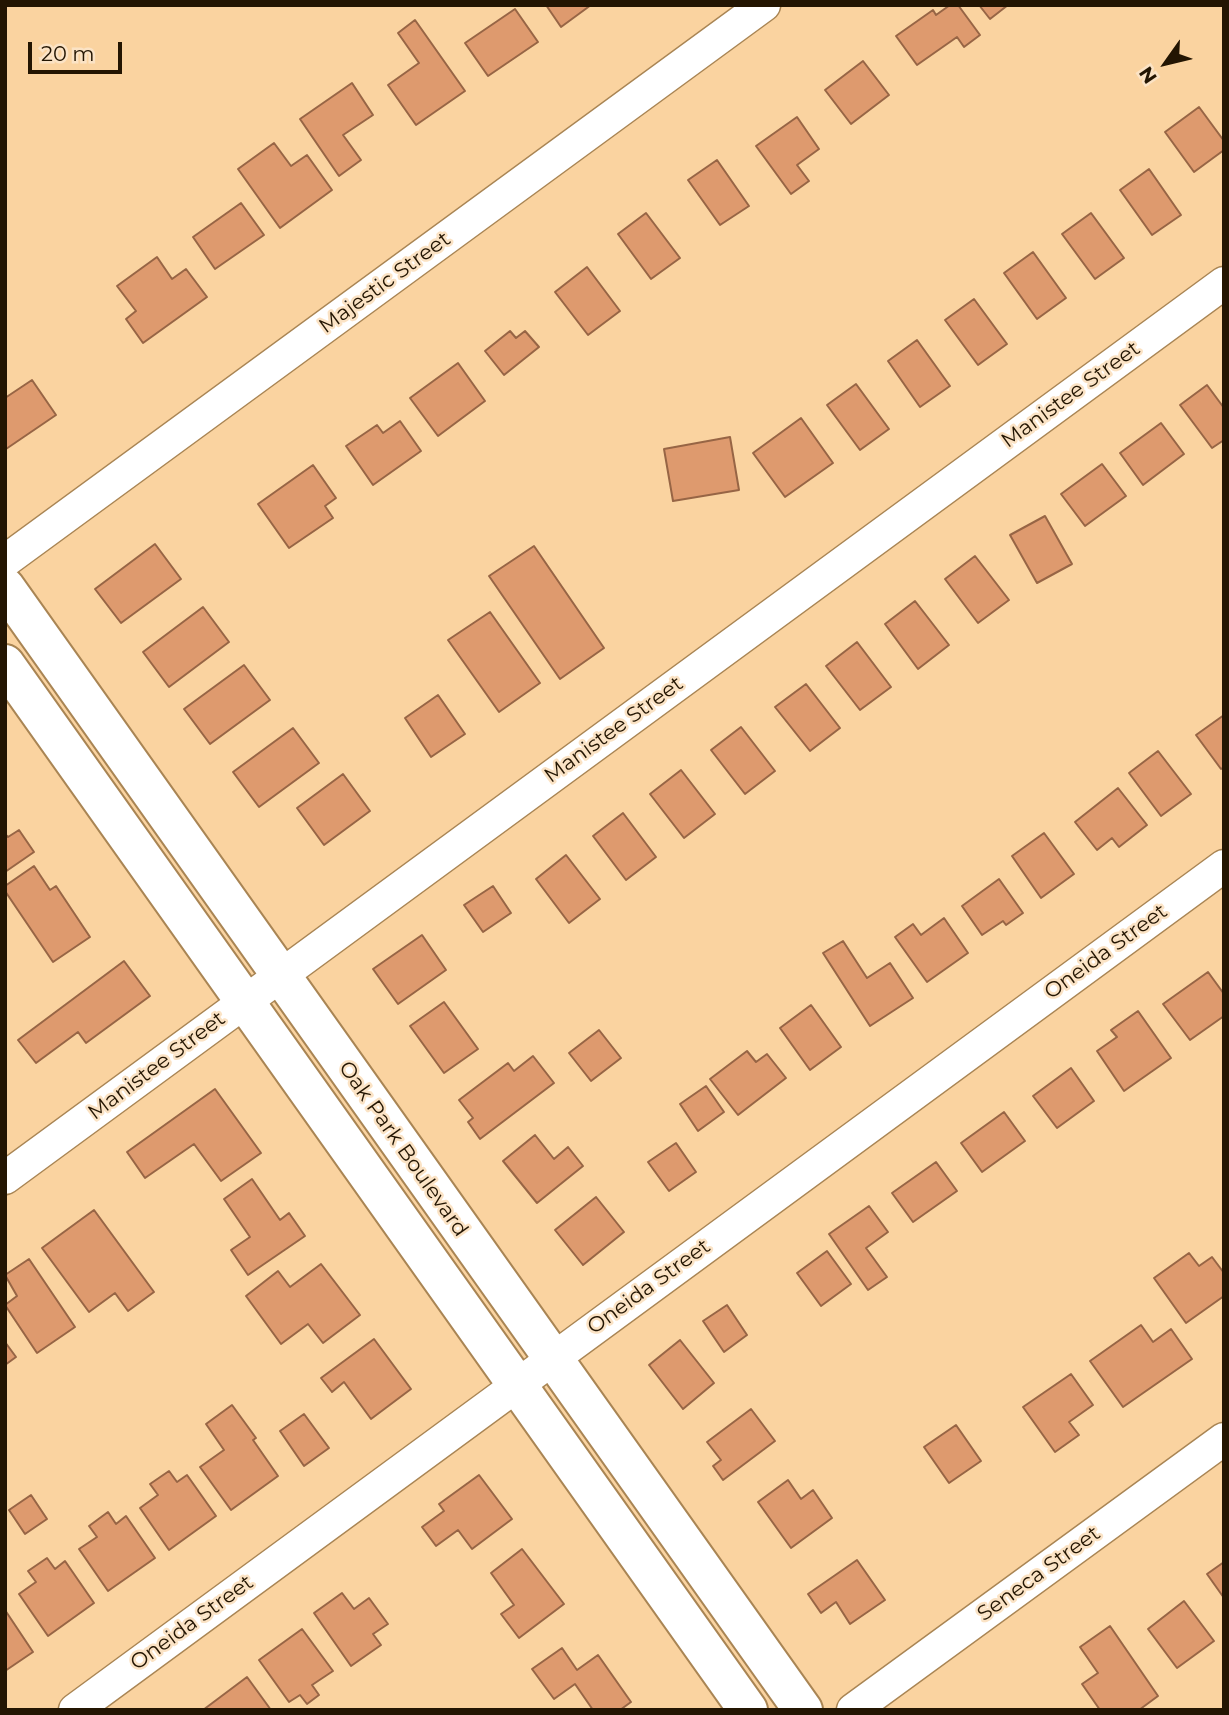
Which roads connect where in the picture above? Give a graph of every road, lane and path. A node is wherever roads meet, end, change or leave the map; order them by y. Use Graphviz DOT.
graph roads {
  1 [pos="764,5"];
  2 [pos="1224,283"];
  3 [pos="5,561"];
  4 [pos="5,587"];
  5 [pos="5,664"];
  6 [pos="1224,866"];
  7 [pos="280,974"];
  8 [pos="245,1001"];
  9 [pos="5,1178"];
  10 [pos="552,1358"];
  11 [pos="517,1384"];
  12 [pos="1224,1439"];
  13 [pos="75,1710"];
  14 [pos="748,1710"];
  15 [pos="803,1710"];
  16 [pos="853,1710"];
  1 -- 3 [label="street, Majestic Street"];
  2 -- 7 [label="street, Manistee Street"];
  4 -- 7 [label="street, Oak Park Boulevard"];
  5 -- 8 [label="street, Oak Park Boulevard"];
  6 -- 10 [label="street, Oneida Street"];
  7 -- 8 [label="street, Manistee Street"];
  7 -- 10 [label="street, Oak Park Boulevard"];
  8 -- 9 [label="street, Manistee Street"];
  8 -- 11 [label="street, Oak Park Boulevard"];
  10 -- 11 [label="street, Oneida Street"];
  10 -- 15 [label="street, Oak Park Boulevard"];
  11 -- 13 [label="street, Oneida Street"];
  11 -- 14 [label="street, Oak Park Boulevard"];
  12 -- 16 [label="street, Seneca Street"];
}
